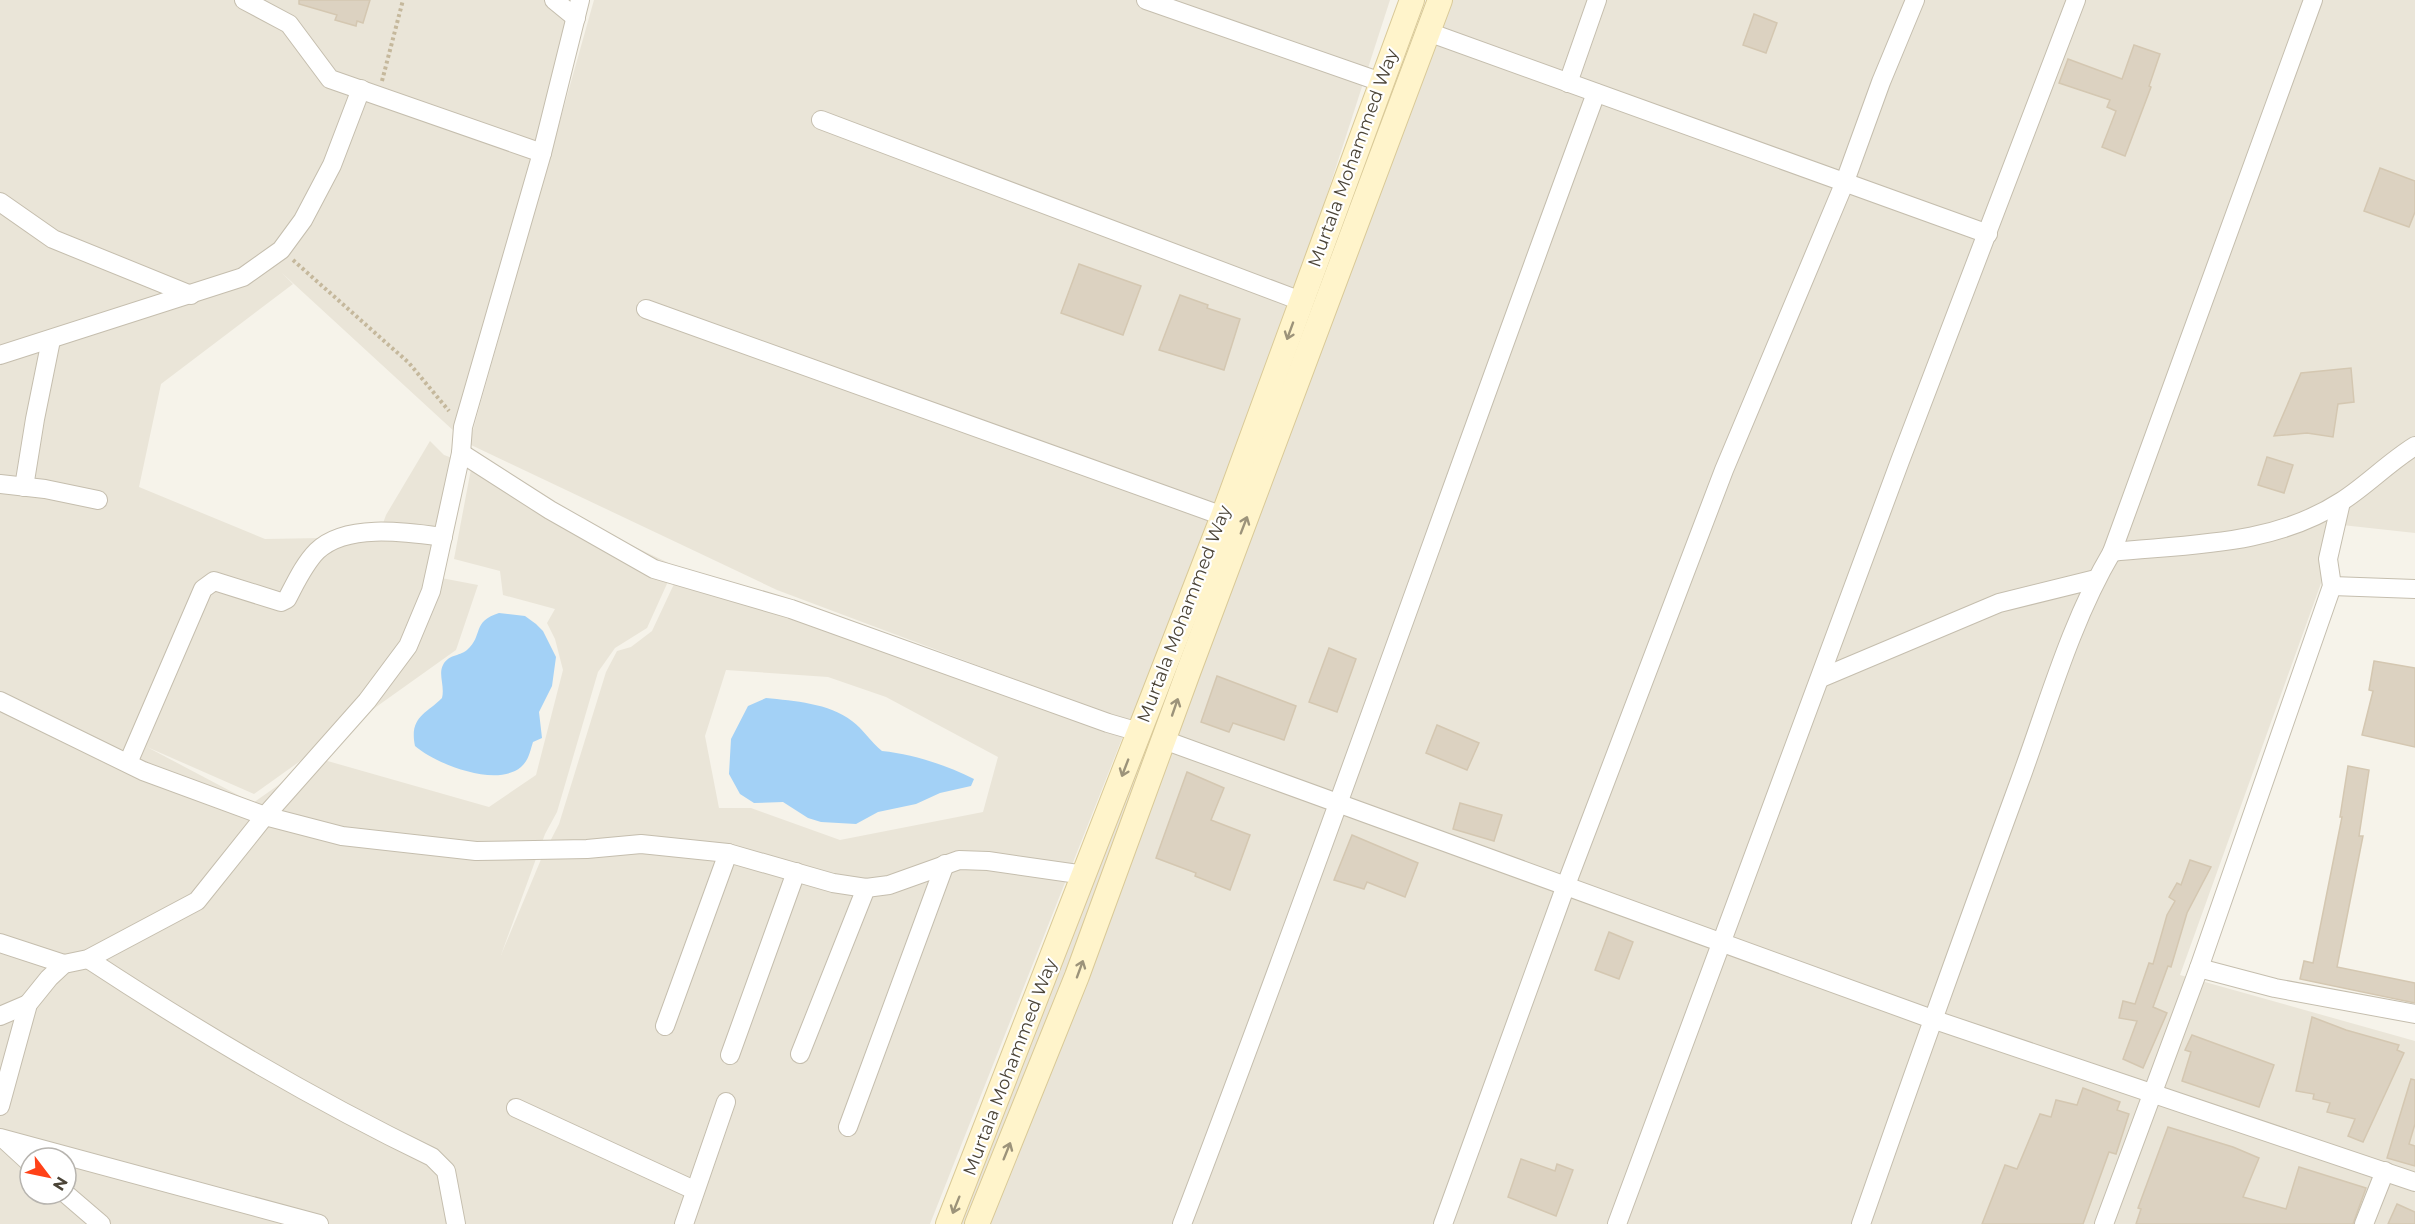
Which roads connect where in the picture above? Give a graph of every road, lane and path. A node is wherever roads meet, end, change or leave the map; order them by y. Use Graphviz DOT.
graph roads {
  1 [pos="403,0"];
  2 [pos="554,0"];
  3 [pos="1146,0"];
  4 [pos="1412,0"];
  5 [pos="1440,0"];
  6 [pos="1598,0"];
  7 [pos="1915,0"];
  8 [pos="2076,0"];
  9 [pos="2313,0"];
  10 [pos="251,2"];
  11 [pos="578,9"];
  12 [pos="1428,32"];
  13 [pos="1381,82"];
  14 [pos="1568,83"];
  15 [pos="370,92"];
  16 [pos="1596,93"];
  17 [pos="821,120"];
  18 [pos="542,153"];
  19 [pos="1844,184"];
  20 [pos="0,202"];
  21 [pos="1988,234"];
  22 [pos="281,250"];
  23 [pos="190,295"];
  24 [pos="1301,301"];
  25 [pos="646,309"];
  26 [pos="51,340"];
  27 [pos="0,355"];
  28 [pos="463,427"];
  29 [pos="2415,443"];
  30 [pos="460,453"];
  31 [pos="0,484"];
  32 [pos="24,487"];
  33 [pos="98,500"];
  34 [pos="2341,502"];
  35 [pos="1223,516"];
  36 [pos="443,537"];
  37 [pos="2112,552"];
  38 [pos="2096,579"];
  39 [pos="2332,586"];
  40 [pos="2415,589"];
  41 [pos="1821,678"];
  42 [pos="0,701"];
  43 [pos="1139,732"];
  44 [pos="1164,740"];
  45 [pos="128,763"];
  46 [pos="1338,805"];
  47 [pos="265,816"];
  48 [pos="728,853"];
  49 [pos="945,864"];
  50 [pos="796,872"];
  51 [pos="1085,875"];
  52 [pos="1566,885"];
  53 [pos="866,888"];
  54 [pos="0,943"];
  55 [pos="1719,943"];
  56 [pos="88,959"];
  57 [pos="64,964"];
  58 [pos="2199,968"];
  59 [pos="28,1004"];
  60 [pos="2415,1014"];
  61 [pos="0,1016"];
  62 [pos="1932,1020"];
  63 [pos="665,1026"];
  64 [pos="800,1054"];
  65 [pos="730,1055"];
  66 [pos="2152,1093"];
  67 [pos="726,1102"];
  68 [pos="0,1106"];
  69 [pos="516,1108"];
  70 [pos="848,1127"];
  71 [pos="1,1138"];
  72 [pos="18,1152"];
  73 [pos="2385,1171"];
  74 [pos="2415,1182"];
  75 [pos="694,1190"];
  76 [pos="78,1204"];
  77 [pos="101,1224"];
  78 [pos="319,1224"];
  79 [pos="456,1224"];
  80 [pos="684,1224"];
  81 [pos="948,1224"];
  82 [pos="977,1224"];
  83 [pos="1182,1224"];
  84 [pos="1443,1224"];
  85 [pos="1617,1224"];
  86 [pos="1861,1224"];
  87 [pos="2104,1224"];
  88 [pos="2364,1224"];
  1 -- 15 [label="path"];
  2 -- 11 [label="street"];
  3 -- 13 [label="street"];
  4 -- 13 [label="main road, Murtala Mohammed Way"];
  5 -- 12 [label="main road, Murtala Mohammed Way"];
  6 -- 14 [label="street"];
  7 -- 19 [label="street"];
  8 -- 21 [label="street"];
  9 -- 37 [label="street"];
  10 -- 15 [label="street"];
  11 -- 18 [label="street"];
  12 -- 14 [label="street"];
  44 -- 12 [label="main road, Murtala Mohammed Way, one-way"];
  13 -- 24 [label="main road, Murtala Mohammed Way"];
  14 -- 16 [label="street"];
  15 -- 18 [label="street"];
  15 -- 22 [label="street"];
  16 -- 19 [label="street"];
  16 -- 46 [label="street"];
  17 -- 24 [label="street"];
  18 -- 28 [label="street"];
  19 -- 21 [label="street"];
  19 -- 52 [label="street"];
  20 -- 23 [label="street"];
  21 -- 41 [label="street"];
  22 -- 23 [label="street"];
  22 -- 28 [label="path"];
  23 -- 26 [label="street"];
  24 -- 35 [label="main road, Murtala Mohammed Way, one-way"];
  25 -- 35 [label="street"];
  26 -- 27 [label="street"];
  26 -- 32 [label="street"];
  28 -- 30 [label="street"];
  29 -- 34 [label="street"];
  30 -- 36 [label="street"];
  30 -- 43 [label="street"];
  31 -- 32 [label="street"];
  32 -- 33 [label="street"];
  34 -- 37 [label="street"];
  34 -- 39 [label="street"];
  35 -- 43 [label="main road, Murtala Mohammed Way"];
  36 -- 45 [label="street"];
  36 -- 47 [label="street"];
  37 -- 38 [label="street"];
  38 -- 41 [label="street"];
  38 -- 62 [label="street"];
  39 -- 40 [label="street"];
  39 -- 58 [label="street"];
  41 -- 55 [label="street"];
  42 -- 45 [label="street"];
  43 -- 51 [label="main road, Murtala Mohammed Way, one-way"];
  44 -- 46 [label="street"];
  82 -- 44 [label="main road, Murtala Mohammed Way, one-way"];
  45 -- 47 [label="street"];
  46 -- 52 [label="street"];
  46 -- 83 [label="street"];
  47 -- 48 [label="street"];
  47 -- 56 [label="street"];
  48 -- 50 [label="street"];
  48 -- 63 [label="street"];
  49 -- 51 [label="street"];
  49 -- 53 [label="street"];
  49 -- 70 [label="street"];
  50 -- 53 [label="street"];
  50 -- 65 [label="street"];
  51 -- 81 [label="main road, Murtala Mohammed Way, one-way"];
  52 -- 55 [label="street"];
  52 -- 84 [label="street"];
  53 -- 64 [label="street"];
  54 -- 57 [label="street"];
  55 -- 62 [label="street"];
  55 -- 85 [label="street"];
  56 -- 57 [label="street"];
  56 -- 79 [label="street"];
  57 -- 59 [label="street"];
  58 -- 60 [label="street"];
  58 -- 66 [label="street"];
  59 -- 61 [label="street"];
  59 -- 68 [label="street"];
  62 -- 66 [label="street"];
  62 -- 86 [label="street"];
  66 -- 73 [label="street"];
  66 -- 87 [label="street"];
  67 -- 75 [label="street"];
  69 -- 75 [label="street"];
  71 -- 72 [label="street"];
  71 -- 78 [label="street"];
  73 -- 74 [label="street"];
  73 -- 88 [label="street"];
  75 -- 80 [label="street"];
  76 -- 77 [label="street"];
}
